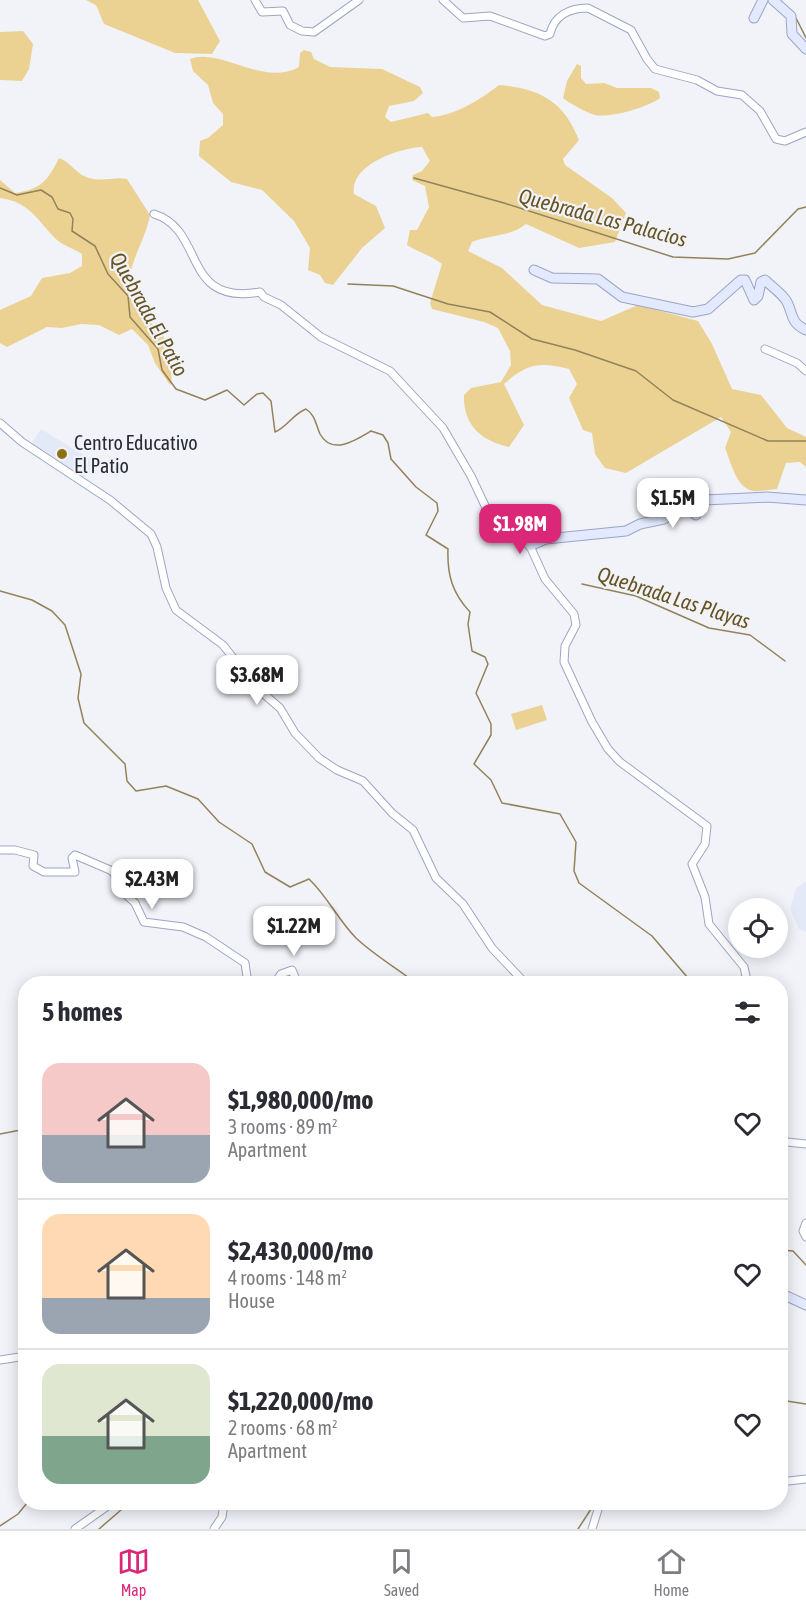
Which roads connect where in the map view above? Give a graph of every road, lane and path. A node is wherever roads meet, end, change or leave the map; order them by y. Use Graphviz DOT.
graph roads {
  1 [pos="255,0"];
  2 [pos="359,0"];
  3 [pos="443,0"];
  4 [pos="763,0"];
  5 [pos="773,0"];
  6 [pos="754,18"];
  7 [pos="806,49"];
  8 [pos="806,132"];
  9 [pos="154,214"];
  10 [pos="534,270"];
  11 [pos="806,330"];
  12 [pos="765,349"];
  13 [pos="806,371"];
  14 [pos="0,423"];
  15 [pos="806,500"];
  16 [pos="530,546"];
  17 [pos="0,850"];
  18 [pos="247,976"];
  19 [pos="280,976"];
  20 [pos="295,976"];
  21 [pos="518,976"];
  22 [pos="746,976"];
  23 [pos="788,1142"];
  24 [pos="806,1144"];
  25 [pos="806,1223"];
  26 [pos="806,1238"];
  27 [pos="788,1297"];
  28 [pos="806,1305"];
  29 [pos="18,1357"];
  30 [pos="0,1360"];
  31 [pos="806,1479"];
  32 [pos="788,1481"];
  33 [pos="102,1510"];
  34 [pos="223,1510"];
  35 [pos="598,1510"];
  36 [pos="75,1529"];
  37 [pos="214,1529"];
  38 [pos="592,1529"];
  1 -- 2 [label="street"];
  3 -- 8 [label="street"];
  4 -- 6 [label="street"];
  5 -- 7 [label="street"];
  9 -- 16 [label="street"];
  10 -- 11 [label="street"];
  12 -- 13 [label="street"];
  14 -- 21 [label="street"];
  15 -- 16 [label="street"];
  16 -- 22 [label="street"];
  17 -- 18 [label="street"];
  19 -- 20 [label="street"];
  23 -- 24 [label="street"];
  25 -- 26 [label="street"];
  27 -- 28 [label="street"];
  29 -- 30 [label="street"];
  31 -- 32 [label="street"];
  33 -- 36 [label="street"];
  34 -- 37 [label="street"];
  35 -- 38 [label="street"];
}
